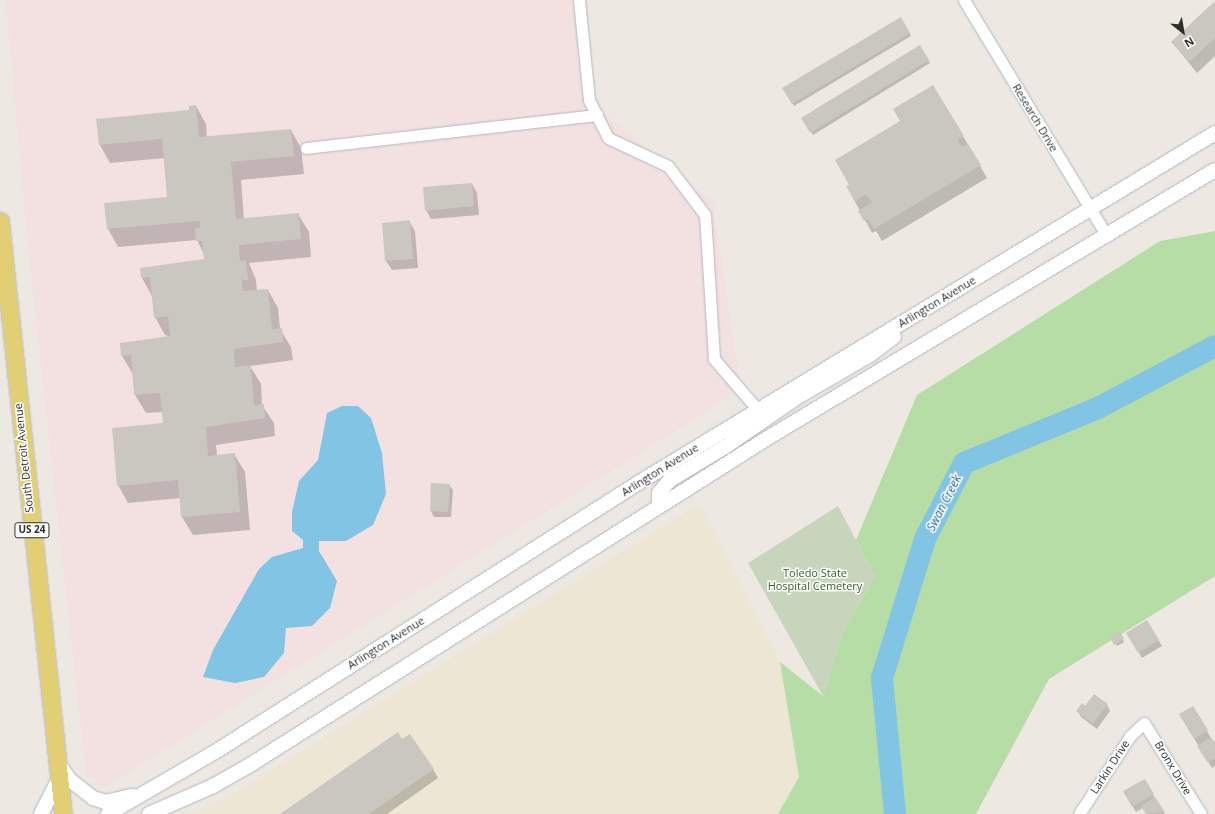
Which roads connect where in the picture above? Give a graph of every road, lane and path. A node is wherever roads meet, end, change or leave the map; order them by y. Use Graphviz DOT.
graph roads {
  1 [pos="579,0"];
  2 [pos="964,0"];
  3 [pos="597,114"];
  4 [pos="1215,133"];
  5 [pos="306,148"];
  6 [pos="1215,170"];
  7 [pos="1091,210"];
  8 [pos="0,221"];
  9 [pos="1107,236"];
  10 [pos="2,298"];
  11 [pos="943,299"];
  12 [pos="758,410"];
  13 [pos="659,506"];
  14 [pos="1144,723"];
  15 [pos="57,761"];
  16 [pos="59,779"];
  17 [pos="142,794"];
  18 [pos="41,814"];
  19 [pos="63,814"];
  20 [pos="108,814"];
  21 [pos="149,814"];
  22 [pos="1079,814"];
  23 [pos="1201,814"];
  1 -- 3 [label="street"];
  2 -- 7 [label="street, Research Drive"];
  3 -- 5 [label="street"];
  3 -- 12 [label="street"];
  4 -- 7 [label="street, Arlington Avenue"];
  6 -- 9 [label="street"];
  7 -- 9 [label="street, Research Drive"];
  7 -- 11 [label="street, Arlington Avenue"];
  8 -- 10 [label="main road, South Detroit Avenue / US 24"];
  9 -- 13 [label="street"];
  10 -- 15 [label="main road, South Detroit Avenue / US 24"];
  11 -- 12 [label="street, Arlington Avenue"];
  11 -- 13 [label="street"];
  12 -- 17 [label="street, Arlington Avenue"];
  13 -- 21 [label="street"];
  14 -- 22 [label="street, Larkin Drive"];
  14 -- 23 [label="street, Bronx Drive"];
  15 -- 16 [label="main road, South Detroit Avenue / US 24"];
  15 -- 17 [label="street"];
  16 -- 18 [label="street"];
  16 -- 19 [label="main road, South Detroit Avenue / US 24"];
  17 -- 20 [label="street, Arlington Avenue"];
}
